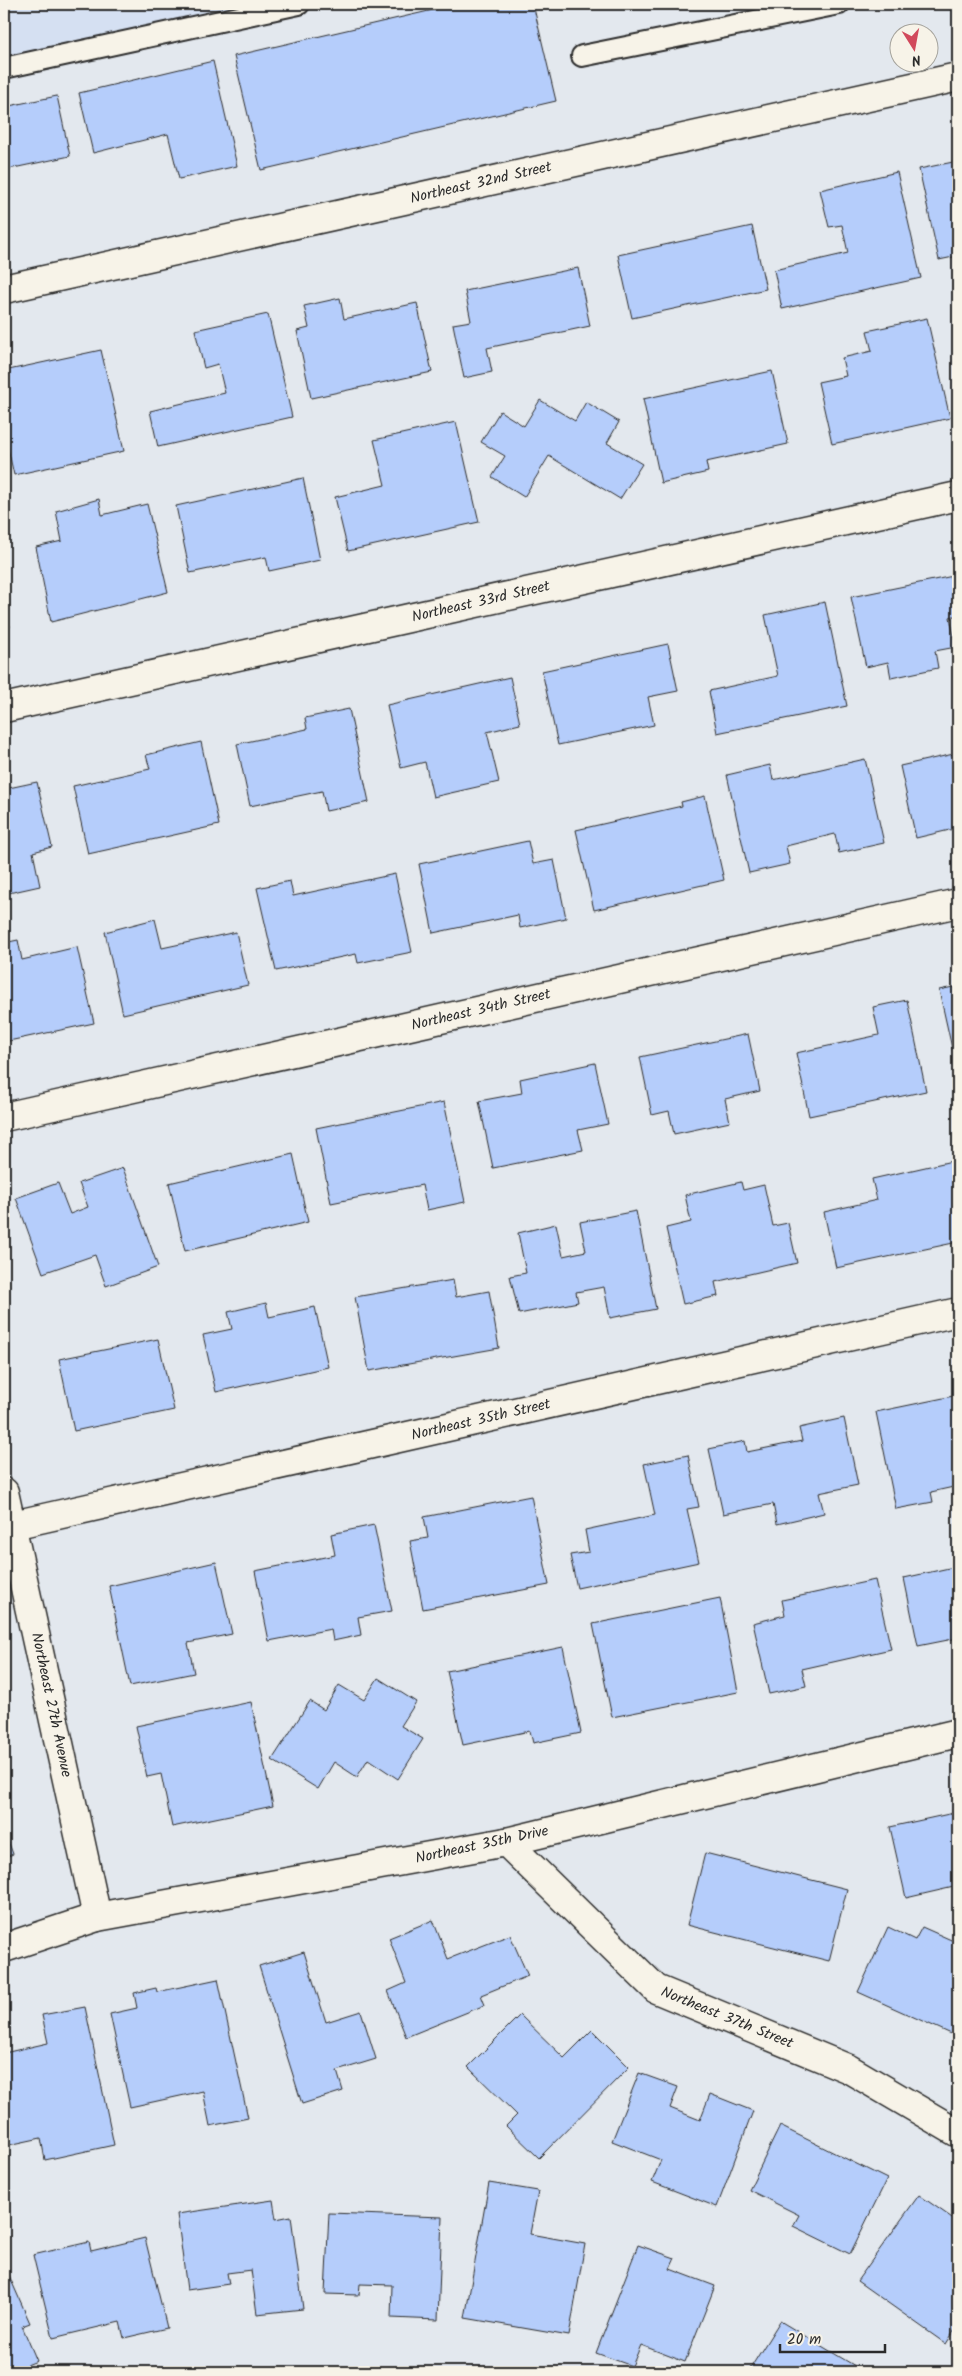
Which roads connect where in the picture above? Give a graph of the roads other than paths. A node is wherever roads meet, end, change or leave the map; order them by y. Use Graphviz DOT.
graph roads {
  1 [pos="299,4"];
  2 [pos="839,4"];
  3 [pos="582,56"];
  4 [pos="4,68"];
  5 [pos="958,76"];
  6 [pos="4,290"];
  7 [pos="958,496"];
  8 [pos="4,708"];
  9 [pos="958,903"];
  10 [pos="4,1117"];
  11 [pos="958,1312"];
  12 [pos="4,1492"];
  13 [pos="7,1526"];
  14 [pos="958,1733"];
  15 [pos="506,1842"];
  16 [pos="98,1917"];
  17 [pos="4,1948"];
  18 [pos="958,2133"];
  1 -- 4 [label="lane"];
  2 -- 3 [label="lane"];
  5 -- 6 [label="street, Northeast 32nd Street"];
  7 -- 8 [label="street, Northeast 33rd Street"];
  9 -- 10 [label="street, Northeast 34th Street"];
  11 -- 13 [label="street, Northeast 35th Street"];
  12 -- 13 [label="street, Northeast 27th Avenue"];
  13 -- 16 [label="street, Northeast 27th Avenue"];
  14 -- 15 [label="street, Northeast 35th Drive"];
  15 -- 16 [label="street, Northeast 35th Drive"];
  15 -- 18 [label="street, Northeast 37th Street"];
  16 -- 17 [label="street, Northeast 35th Drive"];
}
